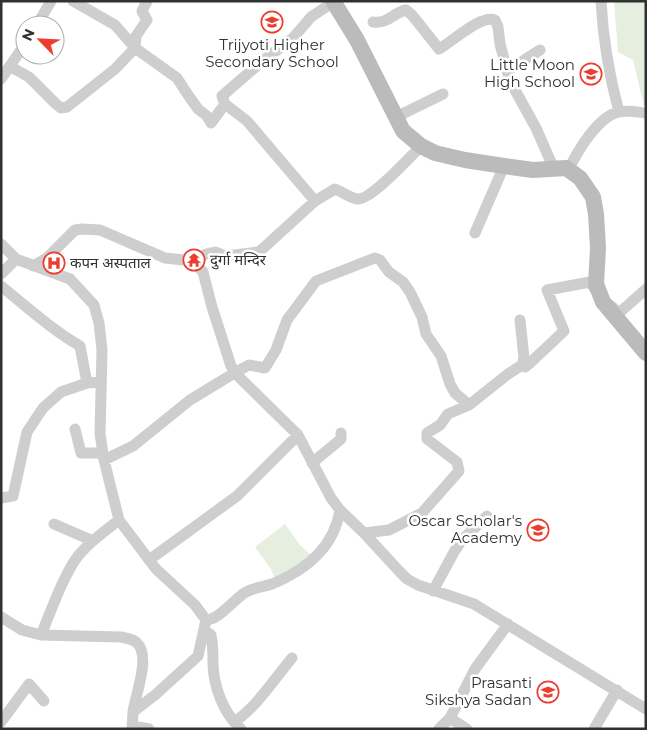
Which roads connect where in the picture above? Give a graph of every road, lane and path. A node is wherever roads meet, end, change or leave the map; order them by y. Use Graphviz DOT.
graph roads {
  1 [pos="51,1"];
  2 [pos="73,1"];
  3 [pos="147,1"];
  4 [pos="601,1"];
  5 [pos="334,2"];
  6 [pos="42,15"];
  7 [pos="373,22"];
  8 [pos="136,48"];
  9 [pos="540,50"];
  10 [pos="15,60"];
  11 [pos="11,67"];
  12 [pos="507,71"];
  13 [pos="1,79"];
  14 [pos="443,94"];
  15 [pos="225,104"];
  16 [pos="619,112"];
  17 [pos="646,113"];
  18 [pos="396,117"];
  19 [pos="421,146"];
  20 [pos="504,166"];
  21 [pos="561,169"];
  22 [pos="315,201"];
  23 [pos="475,233"];
  24 [pos="1,244"];
  25 [pos="16,259"];
  26 [pos="193,260"];
  27 [pos="33,266"];
  28 [pos="1,274"];
  29 [pos="1,286"];
  30 [pos="646,289"];
  31 [pos="603,300"];
  32 [pos="520,320"];
  33 [pos="646,353"];
  34 [pos="522,365"];
  35 [pos="236,372"];
  36 [pos="101,382"];
  37 [pos="87,383"];
  38 [pos="469,405"];
  39 [pos="75,429"];
  40 [pos="341,432"];
  41 [pos="298,435"];
  42 [pos="103,456"];
  43 [pos="312,463"];
  44 [pos="1,498"];
  45 [pos="340,510"];
  46 [pos="486,516"];
  47 [pos="119,520"];
  48 [pos="54,524"];
  49 [pos="364,533"];
  50 [pos="93,541"];
  51 [pos="149,560"];
  52 [pos="433,591"];
  53 [pos="1,617"];
  54 [pos="508,624"];
  55 [pos="205,625"];
  56 [pos="41,635"];
  57 [pos="292,658"];
  58 [pos="616,690"];
  59 [pos="44,701"];
  60 [pos="646,708"];
  61 [pos="133,712"];
  62 [pos="450,718"];
  63 [pos="1,722"];
  64 [pos="237,725"];
  65 [pos="133,728"];
  66 [pos="150,729"];
  67 [pos="439,729"];
  68 [pos="467,729"];
  69 [pos="594,729"];
  1 -- 6 [label="street"];
  2 -- 8 [label="street"];
  3 -- 8 [label="street"];
  4 -- 16 [label="street"];
  5 -- 15 [label="street"];
  5 -- 18 [label="main road"];
  7 -- 12 [label="street"];
  8 -- 11 [label="street"];
  8 -- 15 [label="street"];
  9 -- 12 [label="street"];
  10 -- 11 [label="street"];
  11 -- 13 [label="street"];
  12 -- 21 [label="street"];
  14 -- 18 [label="street"];
  15 -- 22 [label="street"];
  16 -- 17 [label="street"];
  16 -- 21 [label="street"];
  18 -- 19 [label="main road"];
  19 -- 20 [label="main road"];
  19 -- 22 [label="street"];
  20 -- 21 [label="main road"];
  20 -- 23 [label="street"];
  21 -- 31 [label="main road"];
  22 -- 26 [label="street"];
  24 -- 25 [label="street"];
  25 -- 27 [label="street"];
  25 -- 28 [label="street"];
  26 -- 27 [label="street"];
  26 -- 35 [label="street"];
  27 -- 36 [label="street"];
  29 -- 37 [label="street"];
  30 -- 31 [label="street"];
  31 -- 33 [label="main road"];
  31 -- 34 [label="street"];
  32 -- 34 [label="street"];
  34 -- 38 [label="street"];
  35 -- 38 [label="street"];
  35 -- 41 [label="street"];
  35 -- 42 [label="street"];
  36 -- 37 [label="street"];
  36 -- 42 [label="street"];
  37 -- 44 [label="street"];
  38 -- 49 [label="street"];
  39 -- 42 [label="street"];
  40 -- 43 [label="street"];
  41 -- 43 [label="street"];
  41 -- 51 [label="street"];
  42 -- 47 [label="street"];
  43 -- 45 [label="street"];
  45 -- 49 [label="street"];
  45 -- 55 [label="street"];
  46 -- 52 [label="street"];
  47 -- 50 [label="street"];
  47 -- 51 [label="street"];
  48 -- 50 [label="street"];
  49 -- 52 [label="street"];
  50 -- 56 [label="street"];
  51 -- 55 [label="street"];
  52 -- 54 [label="street"];
  53 -- 56 [label="street"];
  54 -- 58 [label="street"];
  54 -- 62 [label="street"];
  55 -- 61 [label="street"];
  55 -- 64 [label="street"];
  56 -- 61 [label="street"];
  57 -- 64 [label="street"];
  58 -- 60 [label="street"];
  58 -- 69 [label="street"];
  59 -- 63 [label="street"];
  61 -- 65 [label="street"];
  62 -- 67 [label="street"];
  62 -- 68 [label="street"];
  65 -- 66 [label="street"];
}
